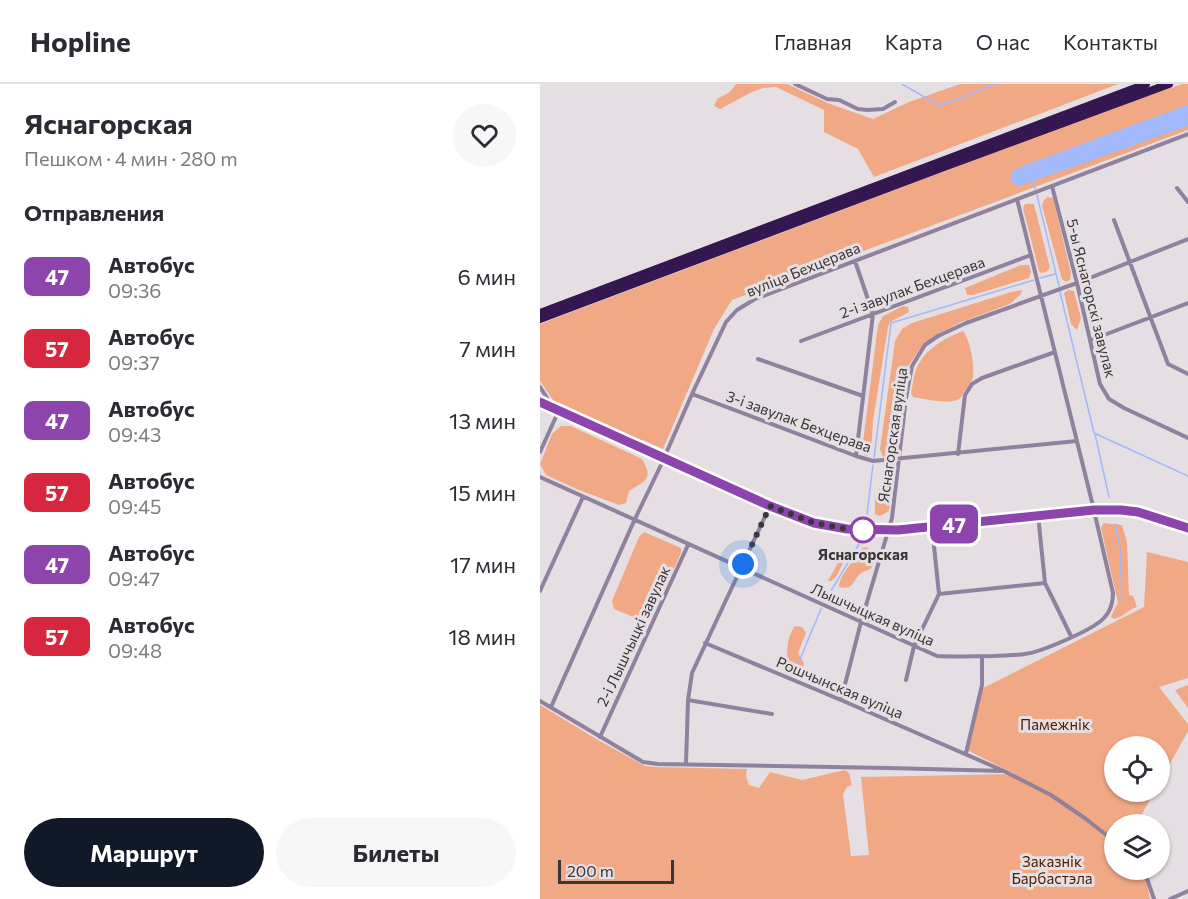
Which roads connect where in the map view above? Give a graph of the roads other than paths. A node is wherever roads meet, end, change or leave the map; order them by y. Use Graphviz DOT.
graph roads {
  1 [pos="795,84"];
  2 [pos="1146,84"];
  3 [pos="1168,84"];
  4 [pos="896,102"];
  5 [pos="1188,134"];
  6 [pos="1052,186"];
  7 [pos="1177,188"];
  8 [pos="1017,199"];
  9 [pos="1188,202"];
  10 [pos="1114,220"];
  11 [pos="1188,239"];
  12 [pos="1031,255"];
  13 [pos="855,261"];
  14 [pos="1130,262"];
  15 [pos="1077,283"];
  16 [pos="1041,296"];
  17 [pos="1188,303"];
  18 [pos="540,313"];
  19 [pos="873,314"];
  20 [pos="1150,317"];
  21 [pos="540,319"];
  22 [pos="1090,340"];
  23 [pos="801,341"];
  24 [pos="1055,352"];
  25 [pos="758,359"];
  26 [pos="1188,374"];
  27 [pos="540,387"];
  28 [pos="692,394"];
  29 [pos="863,396"];
  30 [pos="540,402"];
  31 [pos="553,407"];
  32 [pos="559,410"];
  33 [pos="1188,438"];
  34 [pos="1077,441"];
  35 [pos="540,452"];
  36 [pos="958,454"];
  37 [pos="856,456"];
  38 [pos="664,458"];
  39 [pos="898,460"];
  40 [pos="540,477"];
  41 [pos="583,496"];
  42 [pos="770,506"];
  43 [pos="1094,510"];
  44 [pos="1038,515"];
  45 [pos="634,520"];
  46 [pos="932,527"];
  47 [pos="1188,528"];
  48 [pos="889,530"];
  49 [pos="688,545"];
  50 [pos="741,568"];
  51 [pos="1045,583"];
  52 [pos="540,591"];
  53 [pos="939,594"];
  54 [pos="861,622"];
  55 [pos="1071,636"];
  56 [pos="705,643"];
  57 [pos="914,646"];
  58 [pos="982,656"];
  59 [pos="906,680"];
  60 [pos="688,700"];
  61 [pos="841,700"];
  62 [pos="540,701"];
  63 [pos="550,707"];
  64 [pos="772,714"];
  65 [pos="600,737"];
  66 [pos="966,753"];
  67 [pos="686,764"];
  68 [pos="1004,771"];
  69 [pos="1104,833"];
  70 [pos="1147,880"];
  71 [pos="1188,891"];
  72 [pos="1154,899"];
  73 [pos="1170,899"];
  1 -- 4 [label="street"];
  2 -- 18 [label="highway"];
  3 -- 21 [label="highway"];
  5 -- 6 [label="street, вуліца Бехцерава"];
  6 -- 8 [label="street, вуліца Бехцерава"];
  6 -- 15 [label="street, 5-ы Яснагорскі завулак"];
  7 -- 9 [label="street"];
  8 -- 12 [label="street, Лышчыцкая вуліца"];
  8 -- 13 [label="street, вуліца Бехцерава"];
  10 -- 14 [label="street"];
  11 -- 14 [label="street, Яснагорская вуліца"];
  12 -- 16 [label="street, Лышчыцкая вуліца"];
  12 -- 19 [label="street, 2-і завулак Бехцерава"];
  13 -- 19 [label="street"];
  13 -- 28 [label="street, вуліца Бехцерава"];
  14 -- 15 [label="street, Яснагорская вуліца"];
  14 -- 20 [label="street"];
  15 -- 16 [label="street, Яснагорская вуліца"];
  15 -- 22 [label="street, 5-ы Яснагорскі завулак"];
  16 -- 24 [label="street, Лышчыцкая вуліца"];
  16 -- 39 [label="street, Яснагорская вуліца"];
  17 -- 20 [label="street"];
  19 -- 23 [label="street, 2-і завулак Бехцерава"];
  19 -- 29 [label="street"];
  20 -- 22 [label="street"];
  20 -- 26 [label="street"];
  22 -- 33 [label="street, 5-ы Яснагорскі завулак"];
  24 -- 34 [label="street, Лышчыцкая вуліца"];
  24 -- 36 [label="street"];
  25 -- 29 [label="street"];
  27 -- 31 [label="street"];
  28 -- 37 [label="street, 3-і завулак Бехцерава"];
  28 -- 38 [label="street, вуліца Бехцерава"];
  29 -- 37 [label="street"];
  30 -- 31 [label="street"];
  31 -- 32 [label="street"];
  32 -- 35 [label="street"];
  32 -- 38 [label="street"];
  34 -- 36 [label="street, 3-і завулак Бехцерава"];
  34 -- 43 [label="street, Лышчыцкая вуліца"];
  36 -- 39 [label="street, 3-і завулак Бехцерава"];
  37 -- 39 [label="street, 3-і завулак Бехцерава"];
  38 -- 42 [label="street"];
  38 -- 45 [label="street, вуліца Бехцерава"];
  39 -- 48 [label="street, Яснагорская вуліца"];
  40 -- 41 [label="street, Лышчыцкая вуліца"];
  41 -- 45 [label="street, Лышчыцкая вуліца"];
  41 -- 52 [label="street"];
  42 -- 48 [label="street"];
  42 -- 50 [label="street"];
  43 -- 44 [label="street"];
  43 -- 47 [label="street"];
  43 -- 55 [label="street, Лышчыцкая вуліца"];
  44 -- 46 [label="street"];
  44 -- 51 [label="street"];
  45 -- 49 [label="street, Лышчыцкая вуліца"];
  45 -- 63 [label="street, вуліца Бехцерава"];
  46 -- 48 [label="street"];
  46 -- 53 [label="street"];
  48 -- 54 [label="street, Яснагорская вуліца"];
  49 -- 50 [label="street, Лышчыцкая вуліца"];
  49 -- 65 [label="street, 2-і Лышчыцкі завулак"];
  50 -- 54 [label="street, Лышчыцкая вуліца"];
  50 -- 56 [label="street"];
  51 -- 53 [label="street"];
  51 -- 55 [label="street"];
  53 -- 57 [label="street"];
  54 -- 57 [label="street, Лышчыцкая вуліца"];
  54 -- 61 [label="street, Яснагорская вуліца"];
  55 -- 58 [label="street, Лышчыцкая вуліца"];
  56 -- 60 [label="street"];
  56 -- 61 [label="street, Рошчынская вуліца"];
  57 -- 58 [label="street, Лышчыцкая вуліца"];
  57 -- 59 [label="street"];
  58 -- 66 [label="street"];
  60 -- 64 [label="street"];
  60 -- 67 [label="street"];
  61 -- 66 [label="street, Рошчынская вуліца"];
  62 -- 63 [label="street"];
  63 -- 65 [label="street"];
  65 -- 67 [label="street"];
  66 -- 68 [label="street, Рошчынская вуліца"];
  67 -- 68 [label="street"];
  68 -- 69 [label="street, Рошчынская вуліца"];
  70 -- 72 [label="street"];
  71 -- 73 [label="street"];
}
